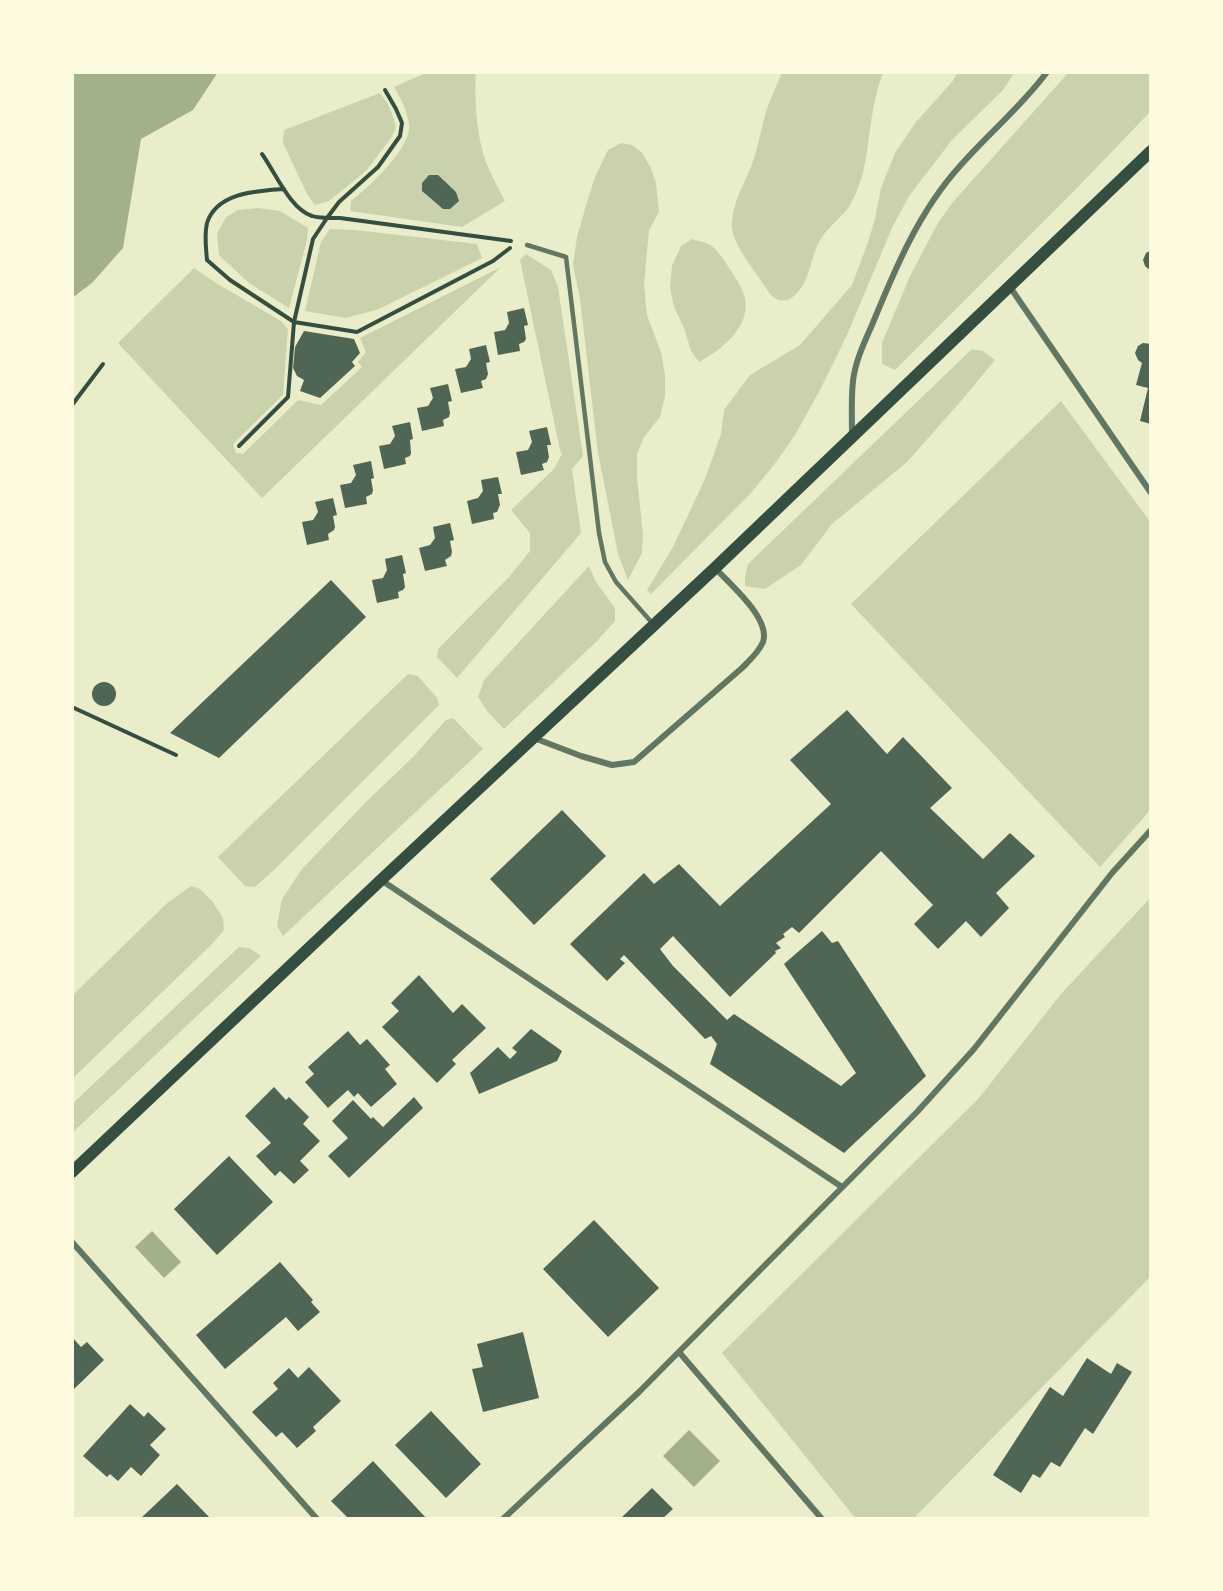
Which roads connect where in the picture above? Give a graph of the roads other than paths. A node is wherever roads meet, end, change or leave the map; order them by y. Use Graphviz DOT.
graph roads {
  1 [pos="1047,72"];
  2 [pos="1151,151"];
  3 [pos="527,245"];
  4 [pos="1010,287"];
  5 [pos="852,436"];
  6 [pos="1151,493"];
  7 [pos="715,568"];
  8 [pos="654,624"];
  9 [pos="533,738"];
  10 [pos="1151,830"];
  11 [pos="381,880"];
  12 [pos="72,1172"];
  13 [pos="842,1187"];
  14 [pos="72,1242"];
  15 [pos="679,1352"];
  16 [pos="317,1519"];
  17 [pos="503,1519"];
  18 [pos="822,1519"];
  1 -- 5 [label="street"];
  2 -- 4 [label="main road"];
  3 -- 8 [label="lane"];
  4 -- 5 [label="main road"];
  4 -- 6 [label="street"];
  5 -- 7 [label="main road"];
  7 -- 8 [label="main road"];
  7 -- 9 [label="street"];
  8 -- 9 [label="main road"];
  9 -- 11 [label="main road"];
  10 -- 13 [label="street"];
  11 -- 12 [label="main road"];
  11 -- 13 [label="street"];
  13 -- 15 [label="street"];
  14 -- 16 [label="street"];
  15 -- 17 [label="street"];
  15 -- 18 [label="street"];
}
